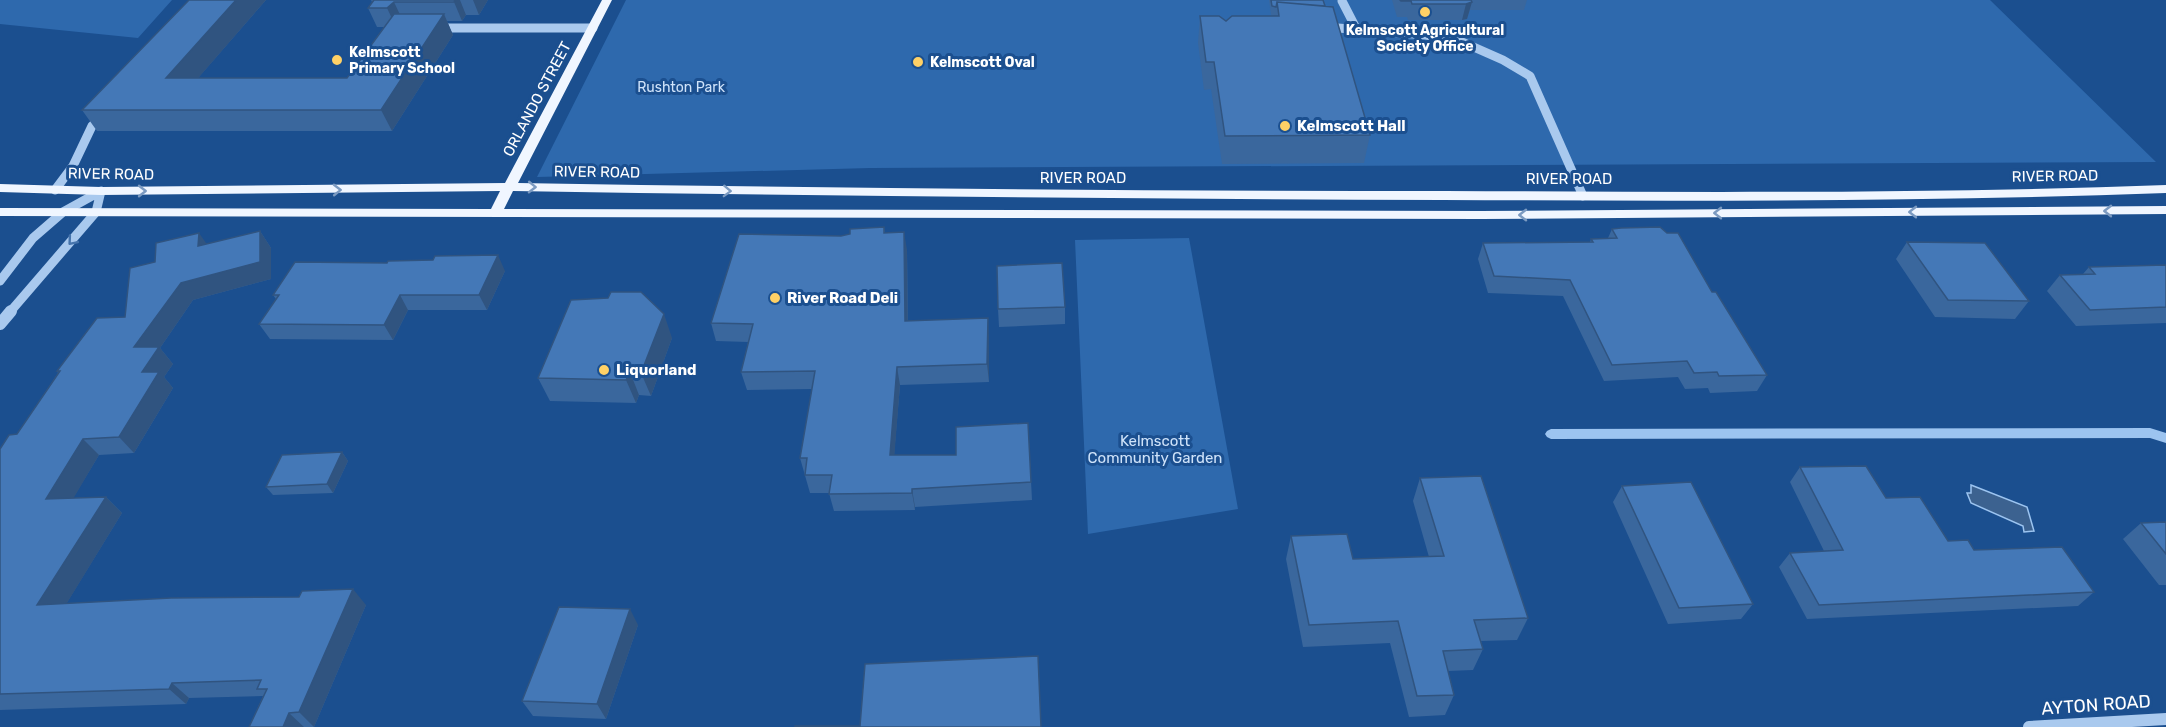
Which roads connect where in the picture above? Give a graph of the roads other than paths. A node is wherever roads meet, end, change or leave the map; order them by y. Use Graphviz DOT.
graph roads {
  1 [pos="608,0"];
  2 [pos="1342,1"];
  3 [pos="1320,27"];
  4 [pos="430,28"];
  5 [pos="593,28"];
  6 [pos="1358,30"];
  7 [pos="112,104"];
  8 [pos="509,187"];
  9 [pos="0,188"];
  10 [pos="2166,189"];
  11 [pos="55,190"];
  12 [pos="101,191"];
  13 [pos="1583,196"];
  14 [pos="2166,210"];
  15 [pos="0,212"];
  16 [pos="63,212"];
  17 [pos="96,212"];
  18 [pos="495,214"];
  19 [pos="0,281"];
  20 [pos="0,324"];
  21 [pos="2166,719"];
  22 [pos="2029,727"];
  1 -- 5 [label="main road, ORLANDO STREET"];
  2 -- 6 [label="street"];
  3 -- 6 [label="street"];
  4 -- 5 [label="street"];
  5 -- 8 [label="main road, ORLANDO STREET"];
  6 -- 13 [label="street"];
  7 -- 11 [label="street"];
  12 -- 8 [label="main road, RIVER ROAD, one-way"];
  8 -- 13 [label="main road, RIVER ROAD, one-way"];
  8 -- 18 [label="main road, ORLANDO STREET"];
  9 -- 11 [label="main road, RIVER ROAD"];
  10 -- 13 [label="main road, RIVER ROAD"];
  11 -- 12 [label="main road, RIVER ROAD"];
  12 -- 16 [label="street"];
  12 -- 17 [label="street"];
  14 -- 18 [label="main road, one-way"];
  15 -- 16 [label="main road"];
  16 -- 17 [label="main road"];
  16 -- 19 [label="street"];
  17 -- 18 [label="main road"];
  17 -- 20 [label="street, one-way"];
  21 -- 22 [label="street, AYTON ROAD"];
}
